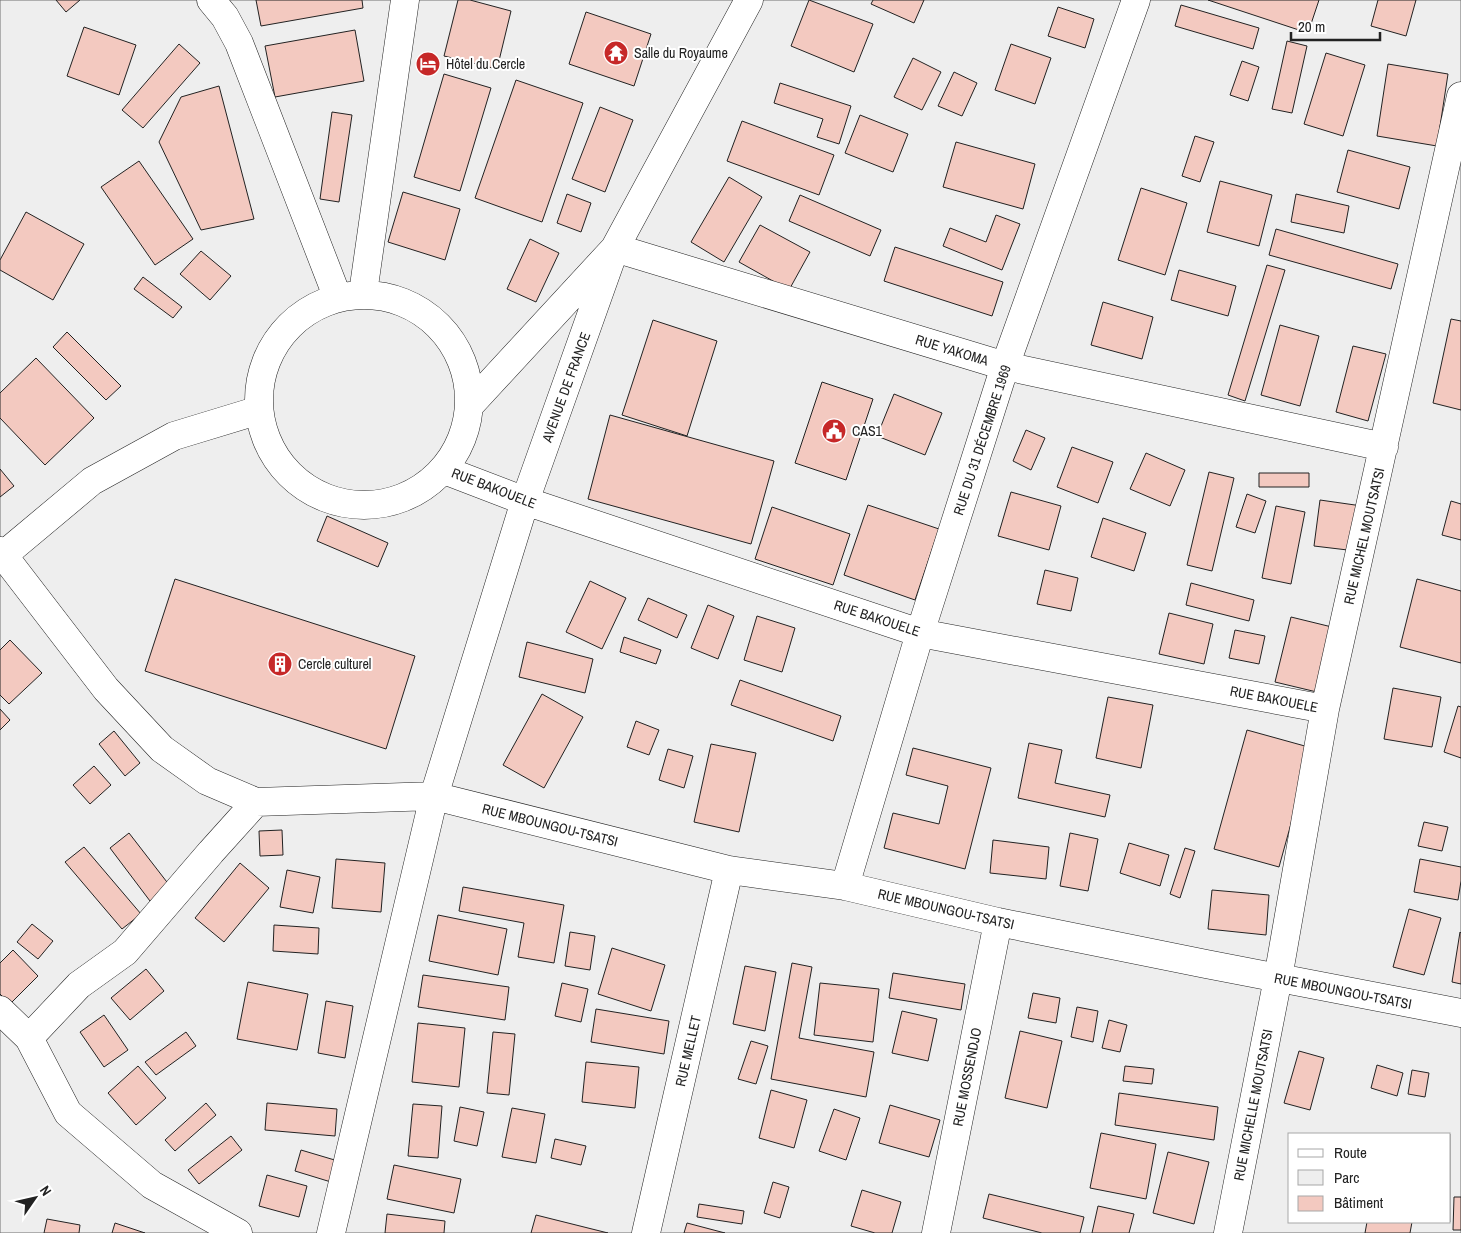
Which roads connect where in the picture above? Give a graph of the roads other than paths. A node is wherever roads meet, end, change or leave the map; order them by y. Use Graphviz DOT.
graph roads {
  1 [pos="211,0"];
  2 [pos="405,0"];
  3 [pos="749,0"];
  4 [pos="1136,0"];
  5 [pos="1461,96"];
  6 [pos="615,248"];
  7 [pos="350,295"];
  8 [pos="1005,366"];
  9 [pos="470,405"];
  10 [pos="256,411"];
  11 [pos="1384,447"];
  12 [pos="444,470"];
  13 [pos="525,501"];
  14 [pos="1,555"];
  15 [pos="920,633"];
  16 [pos="1326,709"];
  17 [pos="434,796"];
  18 [pos="256,802"];
  19 [pos="729,870"];
  20 [pos="845,886"];
  21 [pos="998,922"];
  22 [pos="1278,978"];
  23 [pos="0,1010"];
  24 [pos="1461,1013"];
  25 [pos="29,1038"];
  26 [pos="238,1233"];
  27 [pos="331,1233"];
  28 [pos="646,1233"];
  29 [pos="936,1233"];
  30 [pos="1228,1233"];
  1 -- 7 [label="street"];
  2 -- 7 [label="street"];
  3 -- 6 [label="street, AVENUE DE FRANCE"];
  4 -- 8 [label="street, RUE DU 31 DÉCEMBRE 1969"];
  5 -- 11 [label="street, RUE MICHEL MOUTSATSI"];
  6 -- 8 [label="street, RUE YAKOMA"];
  6 -- 9 [label="street"];
  6 -- 13 [label="street, AVENUE DE FRANCE"];
  7 -- 9 [label="street"];
  7 -- 10 [label="street"];
  8 -- 11 [label="street, RUE YAKOMA"];
  8 -- 15 [label="street, RUE DU 31 DÉCEMBRE 1969"];
  9 -- 12 [label="street"];
  10 -- 12 [label="street"];
  10 -- 14 [label="street"];
  11 -- 16 [label="street, RUE MICHEL MOUTSATSI"];
  12 -- 13 [label="street, RUE BAKOUELE"];
  13 -- 15 [label="street, RUE BAKOUELE"];
  13 -- 17 [label="street, AVENUE DE FRANCE"];
  14 -- 18 [label="street"];
  15 -- 16 [label="street, RUE BAKOUELE"];
  15 -- 20 [label="street, RUE DU 31 DÉCEMBRE 1969"];
  16 -- 22 [label="street, RUE MICHEL MOUTSATSI"];
  17 -- 18 [label="street, RUE MBOUNGOU-TSATSI"];
  17 -- 19 [label="street, RUE MBOUNGOU-TSATSI"];
  17 -- 27 [label="street, AVENUE DE FRANCE"];
  18 -- 25 [label="street"];
  19 -- 20 [label="street, RUE MBOUNGOU-TSATSI"];
  19 -- 28 [label="street, RUE MELLET"];
  20 -- 21 [label="street, RUE MBOUNGOU-TSATSI"];
  21 -- 22 [label="street, RUE MBOUNGOU-TSATSI"];
  21 -- 29 [label="street, RUE MOSSENDJO"];
  22 -- 24 [label="street, RUE MBOUNGOU-TSATSI"];
  22 -- 30 [label="street, RUE MICHELLE MOUTSATSI"];
  23 -- 25 [label="street"];
  25 -- 26 [label="street"];
}
